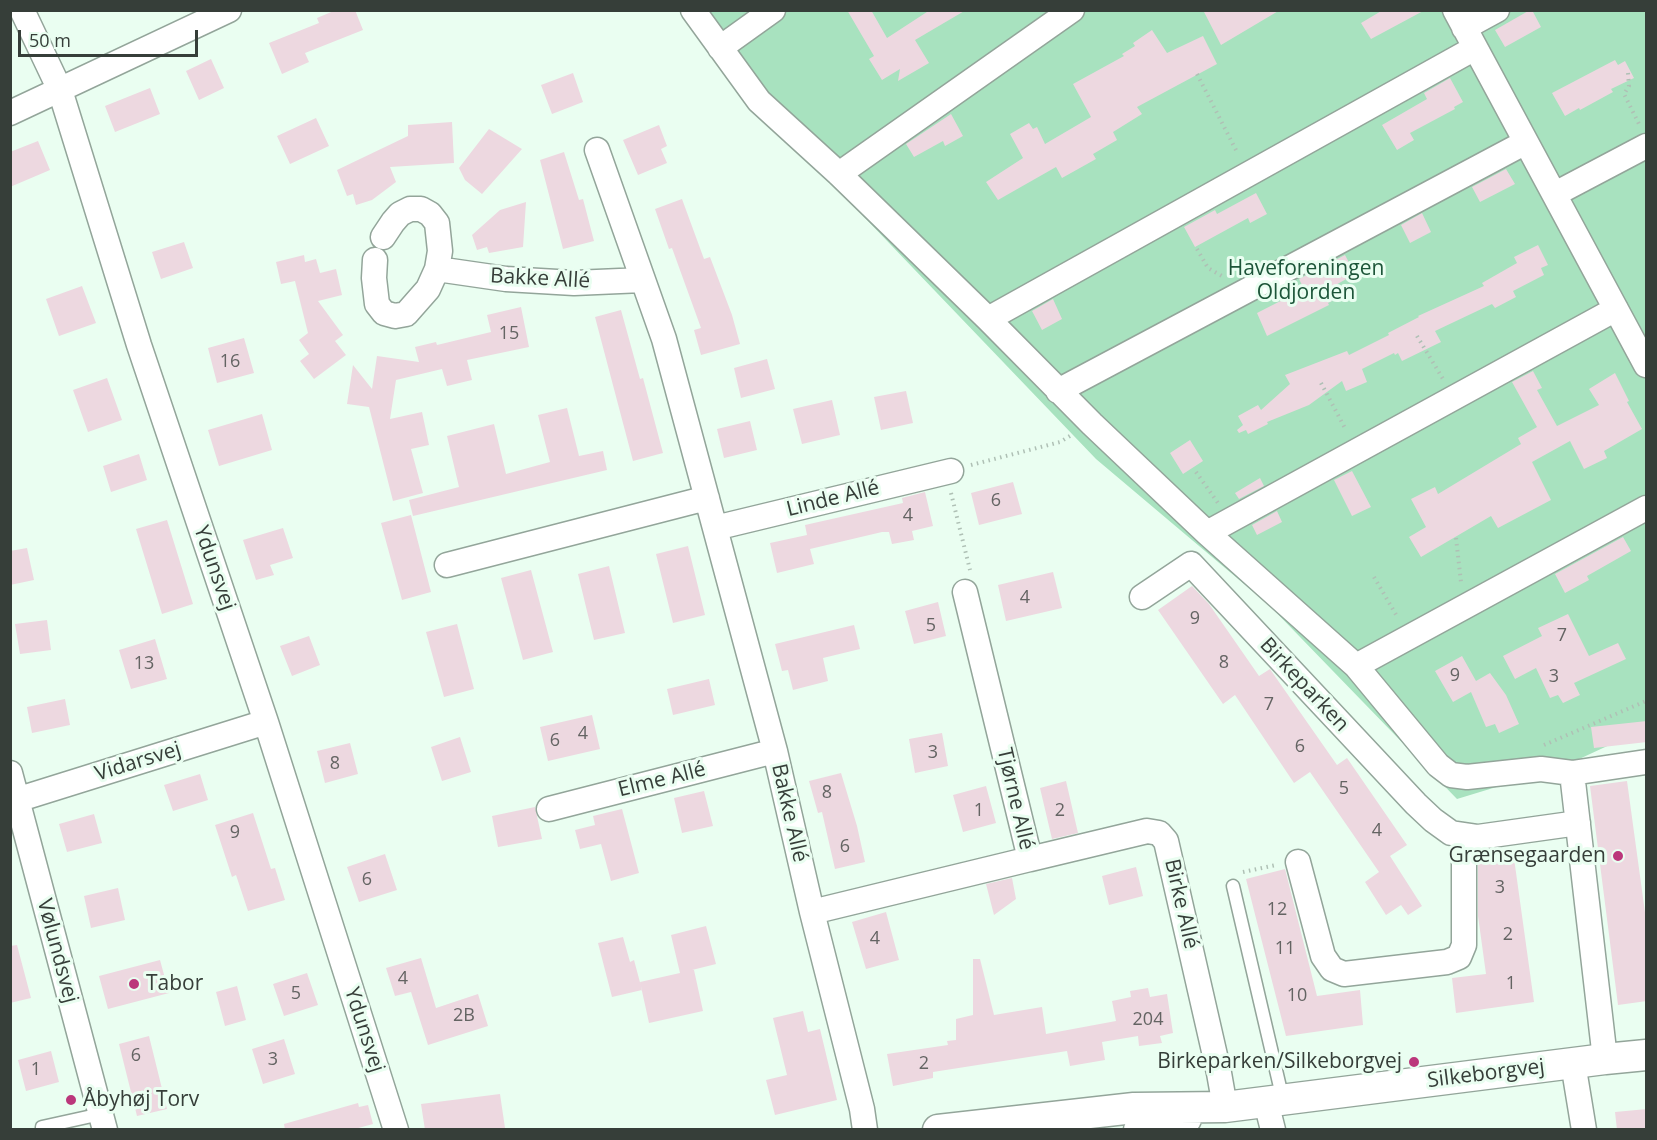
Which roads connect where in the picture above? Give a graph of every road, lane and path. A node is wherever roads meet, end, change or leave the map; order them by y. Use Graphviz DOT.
graph roads {
  1 [pos="22,10"];
  2 [pos="229,10"];
  3 [pos="693,10"];
  4 [pos="773,10"];
  5 [pos="1072,10"];
  6 [pos="1497,10"];
  7 [pos="1464,29"];
  8 [pos="720,48"];
  9 [pos="1628,73"];
  10 [pos="1197,74"];
  11 [pos="60,90"];
  12 [pos="10,113"];
  13 [pos="1644,139"];
  14 [pos="1526,142"];
  15 [pos="597,150"];
  16 [pos="839,174"];
  17 [pos="1248,174"];
  18 [pos="1555,194"];
  19 [pos="1197,249"];
  20 [pos="437,269"];
  21 [pos="643,280"];
  22 [pos="1236,297"];
  23 [pos="1616,309"];
  24 [pos="988,319"];
  25 [pos="1417,336"];
  26 [pos="1645,357"];
  27 [pos="1321,383"];
  28 [pos="1058,391"];
  29 [pos="1454,397"];
  30 [pos="1092,424"];
  31 [pos="1357,450"];
  32 [pos="951,471"];
  33 [pos="1196,472"];
  34 [pos="707,498"];
  35 [pos="1647,508"];
  36 [pos="1230,520"];
  37 [pos="715,528"];
  38 [pos="1207,533"];
  39 [pos="1456,538"];
  40 [pos="447,565"];
  41 [pos="1374,577"];
  42 [pos="965,592"];
  43 [pos="1142,597"];
  44 [pos="1456,612"];
  45 [pos="1409,637"];
  46 [pos="1356,666"];
  47 [pos="1647,701"];
  48 [pos="266,722"];
  49 [pos="1534,749"];
  50 [pos="775,751"];
  51 [pos="1647,762"];
  52 [pos="10,773"];
  53 [pos="1572,773"];
  54 [pos="14,801"];
  55 [pos="549,809"];
  56 [pos="1578,823"];
  57 [pos="1464,836"];
  58 [pos="1030,859"];
  59 [pos="1298,862"];
  60 [pos="1233,886"];
  61 [pos="812,912"];
  62 [pos="1631,1055"];
  63 [pos="1573,1063"];
  64 [pos="1225,1107"];
  65 [pos="1274,1110"];
  66 [pos="103,1122"];
  67 [pos="42,1130"];
  68 [pos="396,1130"];
  69 [pos="865,1130"];
  70 [pos="938,1130"];
  71 [pos="1139,1130"];
  72 [pos="1584,1130"];
  1 -- 11 [label="street, Ydunsvej"];
  2 -- 11 [label="street"];
  3 -- 8 [label="street"];
  4 -- 8 [label="street"];
  5 -- 16 [label="street"];
  6 -- 7 [label="street"];
  7 -- 14 [label="street"];
  7 -- 17 [label="street"];
  8 -- 16 [label="street"];
  9 -- 13 [label="path"];
  10 -- 17 [label="path"];
  11 -- 12 [label="street"];
  11 -- 48 [label="street, Ydunsvej"];
  13 -- 18 [label="street"];
  14 -- 18 [label="street"];
  14 -- 22 [label="street"];
  15 -- 21 [label="street, Bakke Allé"];
  16 -- 24 [label="street"];
  17 -- 24 [label="street"];
  18 -- 23 [label="street"];
  19 -- 22 [label="path"];
  20 -- 20 [label="street"];
  20 -- 21 [label="street, Bakke Allé"];
  21 -- 34 [label="street, Bakke Allé"];
  22 -- 28 [label="street"];
  23 -- 26 [label="street"];
  23 -- 29 [label="street"];
  24 -- 28 [label="street"];
  25 -- 29 [label="path"];
  27 -- 31 [label="path"];
  28 -- 30 [label="street"];
  29 -- 31 [label="street"];
  30 -- 32 [label="path"];
  30 -- 38 [label="street"];
  31 -- 36 [label="street"];
  32 -- 37 [label="street, Linde Allé"];
  32 -- 42 [label="path"];
  33 -- 36 [label="path"];
  34 -- 37 [label="street, Bakke Allé"];
  34 -- 40 [label="street"];
  35 -- 44 [label="street"];
  36 -- 38 [label="street"];
  37 -- 50 [label="street, Bakke Allé"];
  38 -- 46 [label="street"];
  39 -- 44 [label="path"];
  41 -- 45 [label="path"];
  42 -- 58 [label="street, Tjørne Allé"];
  43 -- 57 [label="street, Birkeparken"];
  44 -- 45 [label="street"];
  45 -- 46 [label="street"];
  46 -- 53 [label="street"];
  47 -- 49 [label="path"];
  48 -- 54 [label="street, Vidarsvej"];
  48 -- 68 [label="street, Ydunsvej"];
  50 -- 55 [label="street, Elme Allé"];
  50 -- 61 [label="street, Bakke Allé"];
  51 -- 53 [label="street"];
  52 -- 54 [label="street, Vølundsvej"];
  53 -- 56 [label="street, Silkeborgvej"];
  54 -- 66 [label="street, Vølundsvej"];
  56 -- 57 [label="street, Birkeparken"];
  56 -- 62 [label="street, Silkeborgvej"];
  57 -- 59 [label="street"];
  58 -- 61 [label="street, Tjørne Allé"];
  58 -- 64 [label="street, Birke Allé"];
  60 -- 65 [label="lane"];
  61 -- 69 [label="street, Bakke Allé"];
  62 -- 63 [label="street, Silkeborgvej"];
  63 -- 65 [label="street, Silkeborgvej"];
  63 -- 72 [label="street"];
  64 -- 65 [label="street, Silkeborgvej"];
  64 -- 70 [label="street, Silkeborgvej"];
  64 -- 71 [label="street, Silkeborgvej"];
  66 -- 67 [label="lane"];
}
